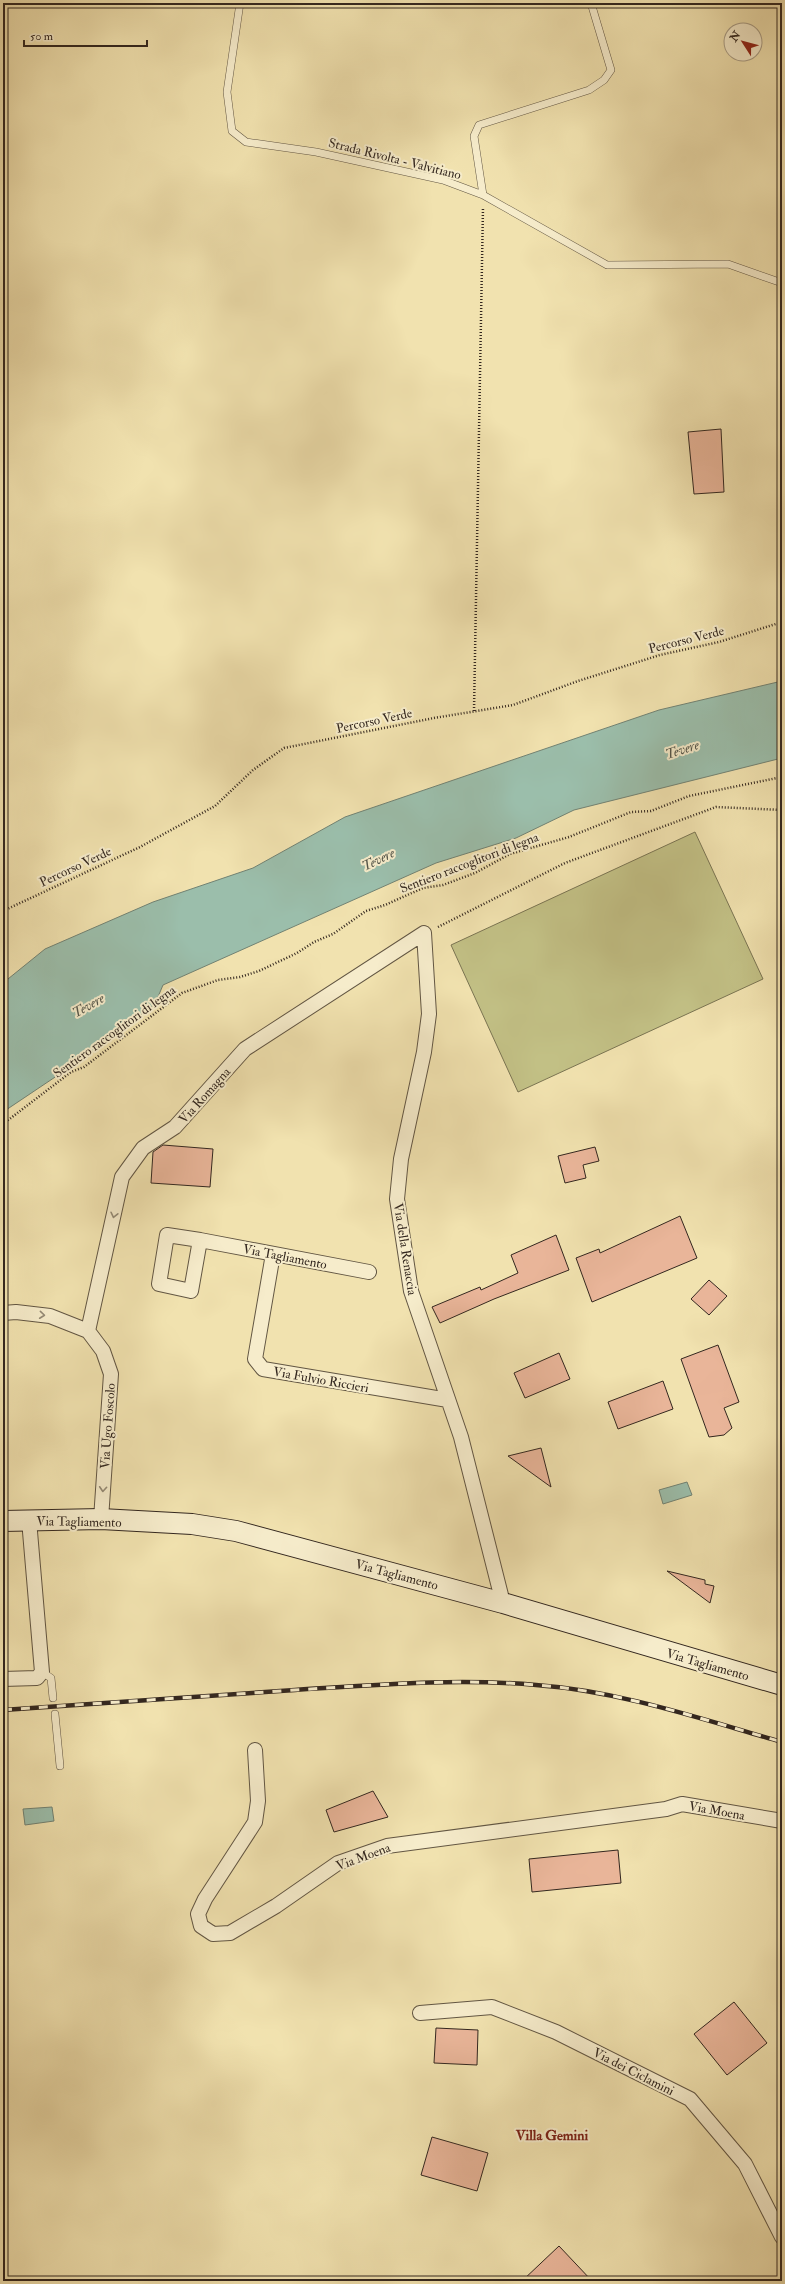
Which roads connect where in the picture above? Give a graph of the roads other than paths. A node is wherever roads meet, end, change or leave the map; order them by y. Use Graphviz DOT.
graph roads {
  1 [pos="240,3"];
  2 [pos="591,3"];
  3 [pos="484,195"];
  4 [pos="782,283"];
  5 [pos="424,934"];
  6 [pos="200,1240"];
  7 [pos="273,1254"];
  8 [pos="369,1272"];
  9 [pos="3,1314"];
  10 [pos="88,1331"];
  11 [pos="448,1400"];
  12 [pos="101,1519"];
  13 [pos="29,1520"];
  14 [pos="3,1521"];
  15 [pos="503,1603"];
  16 [pos="42,1672"];
  17 [pos="3,1679"];
  18 [pos="782,1685"];
  19 [pos="53,1698"];
  20 [pos="55,1714"];
  21 [pos="255,1750"];
  22 [pos="60,1766"];
  23 [pos="782,1821"];
  24 [pos="420,2013"];
  25 [pos="782,2237"];
  1 -- 3 [label="lane, Strada Rivolta - Valvitiano"];
  2 -- 3 [label="lane"];
  3 -- 4 [label="lane, Strada Rivolta - Valvitiano"];
  5 -- 10 [label="street, Via Romagna, one-way"];
  5 -- 11 [label="street, Via della Renaccia"];
  6 -- 7 [label="street, Via Tagliamento"];
  7 -- 8 [label="street, Via Tagliamento"];
  7 -- 11 [label="street, Via Fulvio Riccieri"];
  9 -- 10 [label="street, one-way"];
  10 -- 12 [label="street, Via Ugo Foscolo, one-way"];
  11 -- 15 [label="street, Via della Renaccia"];
  12 -- 13 [label="street, Via Tagliamento"];
  12 -- 15 [label="street, Via Tagliamento"];
  13 -- 14 [label="street, Via Tagliamento"];
  13 -- 16 [label="street"];
  15 -- 18 [label="street, Via Tagliamento"];
  16 -- 17 [label="street"];
  16 -- 19 [label="lane"];
  20 -- 22 [label="lane"];
  21 -- 23 [label="street, Via Moena"];
  24 -- 25 [label="street, Via dei Ciclamini"];
}
